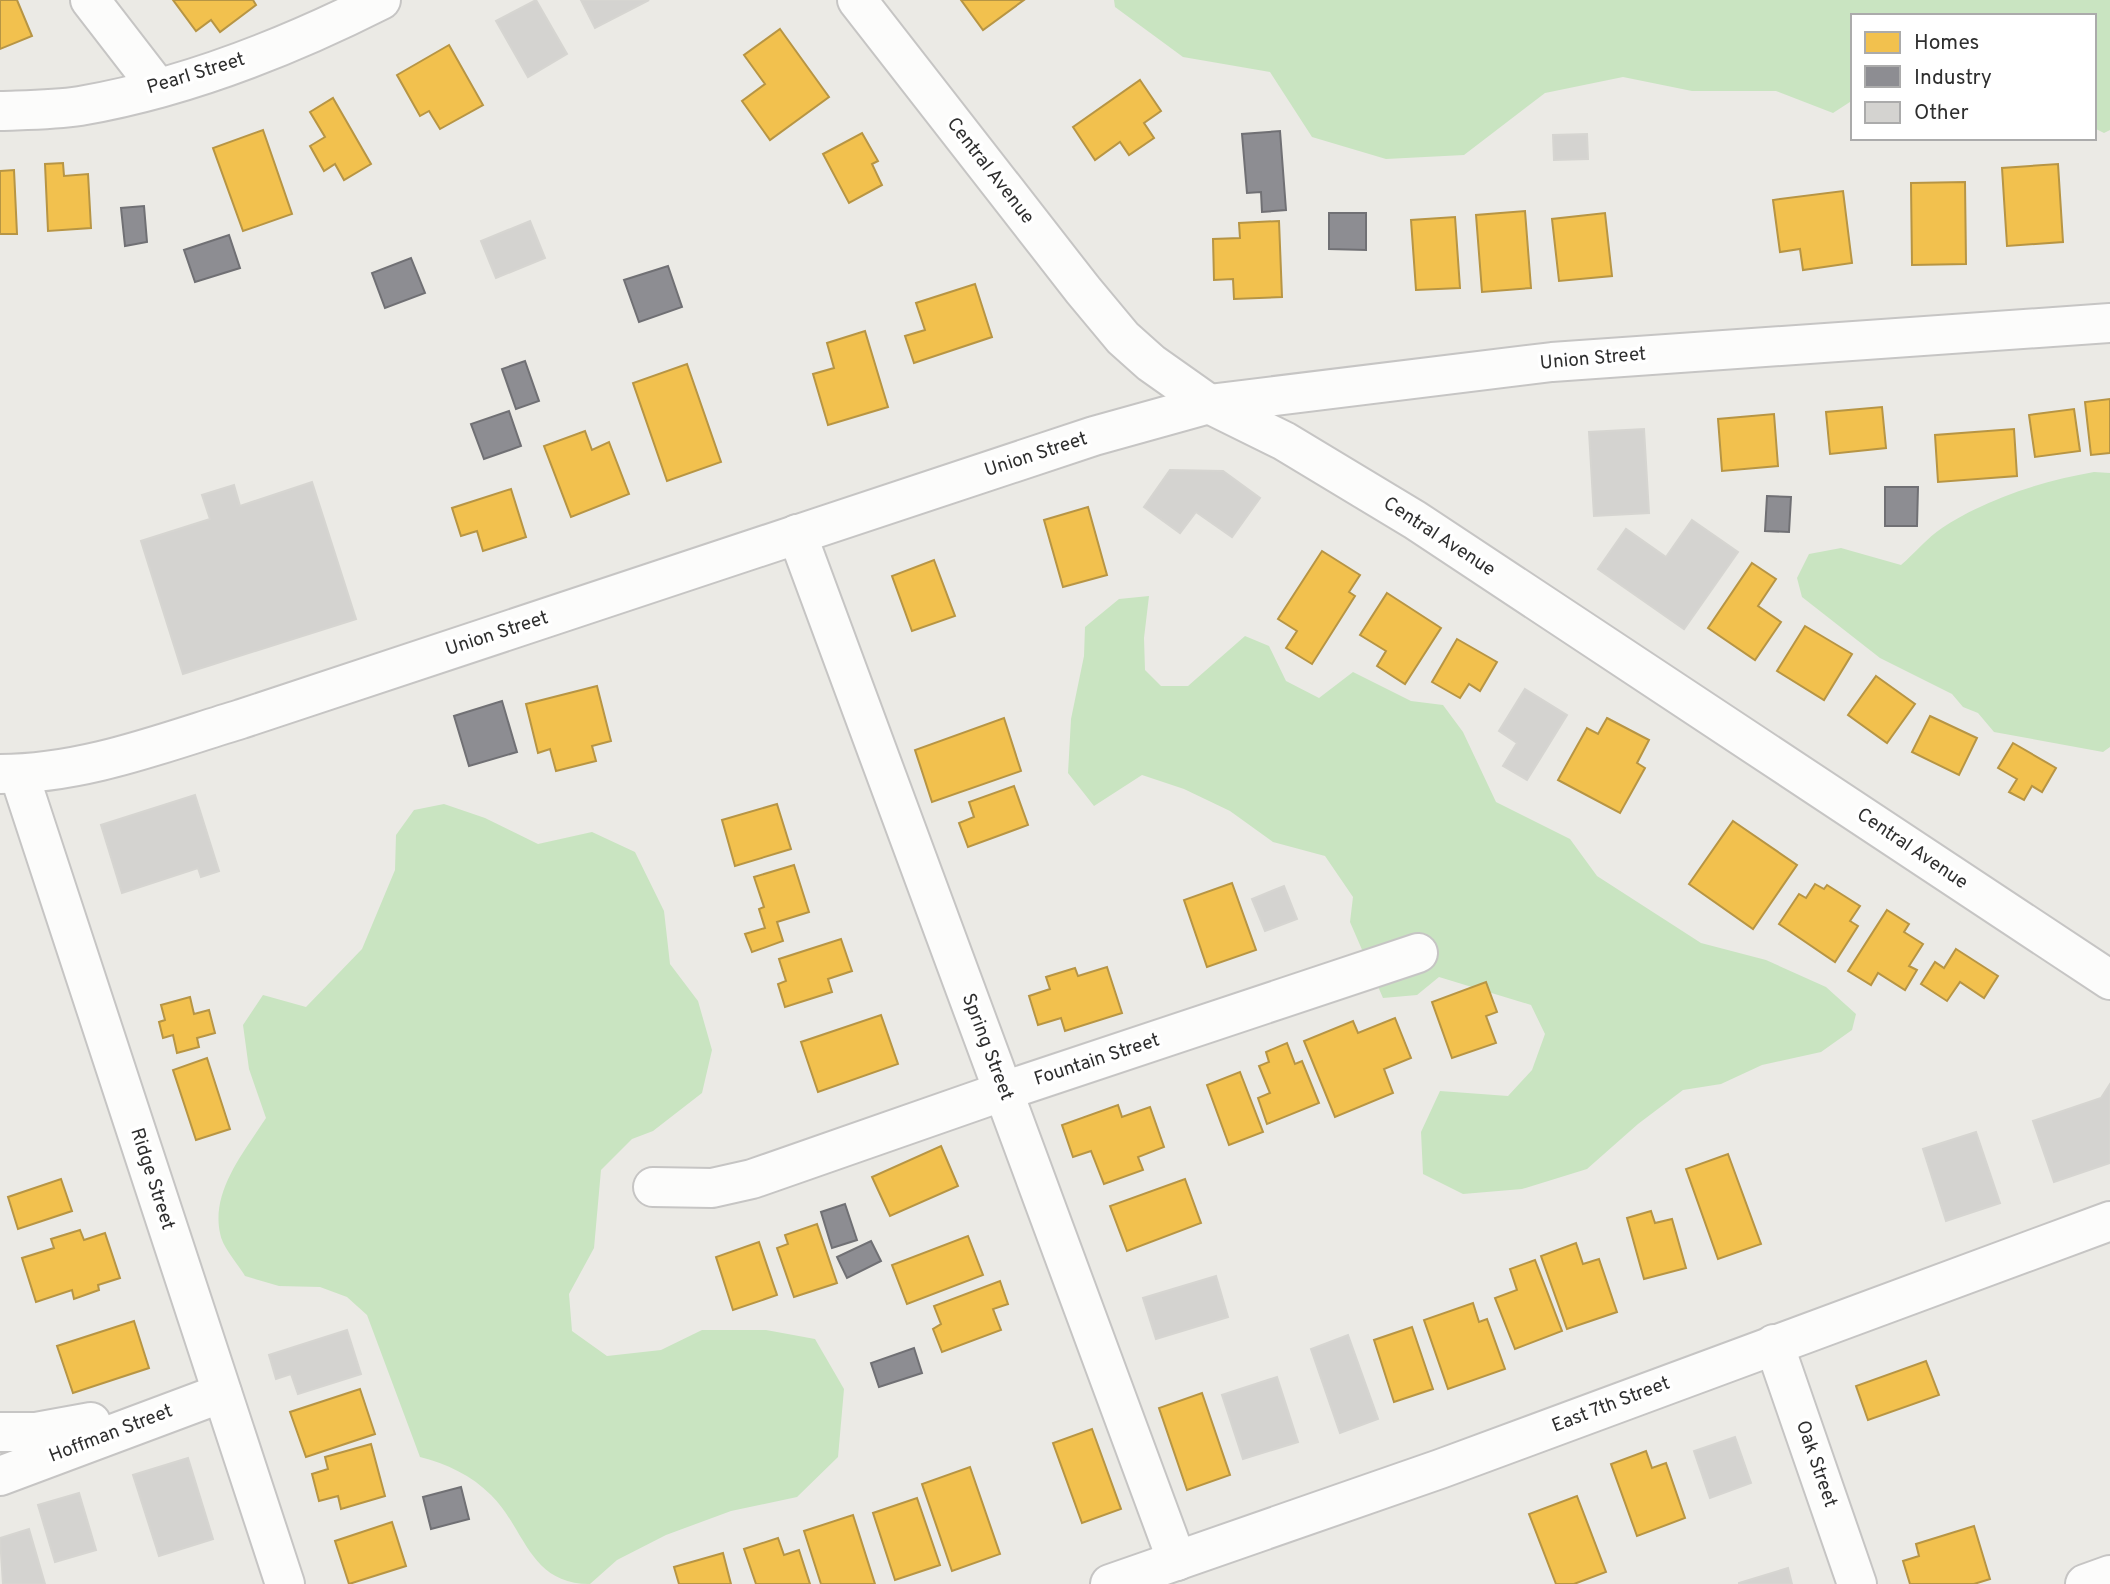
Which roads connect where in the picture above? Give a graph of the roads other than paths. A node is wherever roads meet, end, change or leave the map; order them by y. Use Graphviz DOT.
graph roads {
  1 [pos="90,0"];
  2 [pos="381,0"];
  3 [pos="857,0"];
  4 [pos="158,88"];
  5 [pos="0,111"];
  6 [pos="2110,323"];
  7 [pos="1209,404"];
  8 [pos="797,534"];
  9 [pos="9,774"];
  10 [pos="1419,953"];
  11 [pos="2110,980"];
  12 [pos="1004,1091"];
  13 [pos="653,1187"];
  14 [pos="2110,1221"];
  15 [pos="1774,1344"];
  16 [pos="222,1393"];
  17 [pos="0,1432"];
  18 [pos="0,1476"];
  19 [pos="1160,1572"];
  20 [pos="2110,1575"];
  21 [pos="285,1584"];
  22 [pos="1110,1584"];
  23 [pos="1857,1584"];
  24 [pos="2085,1584"];
  1 -- 4 [label="street"];
  2 -- 4 [label="street, Pearl Street"];
  3 -- 7 [label="street, Central Avenue"];
  4 -- 5 [label="street, Pearl Street"];
  6 -- 7 [label="street, Union Street"];
  7 -- 8 [label="street, Union Street"];
  7 -- 11 [label="street, Central Avenue"];
  8 -- 9 [label="street, Union Street"];
  8 -- 12 [label="street, Spring Street"];
  9 -- 16 [label="street, Ridge Street"];
  10 -- 12 [label="street, Fountain Street"];
  12 -- 13 [label="street, Fountain Street"];
  12 -- 19 [label="street, Spring Street"];
  14 -- 15 [label="street, East 7th Street"];
  15 -- 19 [label="street, East 7th Street"];
  15 -- 23 [label="street, Oak Street"];
  16 -- 17 [label="street"];
  16 -- 18 [label="street, Hoffman Street"];
  16 -- 21 [label="street, Ridge Street"];
  19 -- 22 [label="street, East 7th Street"];
  20 -- 24 [label="street"];
}
